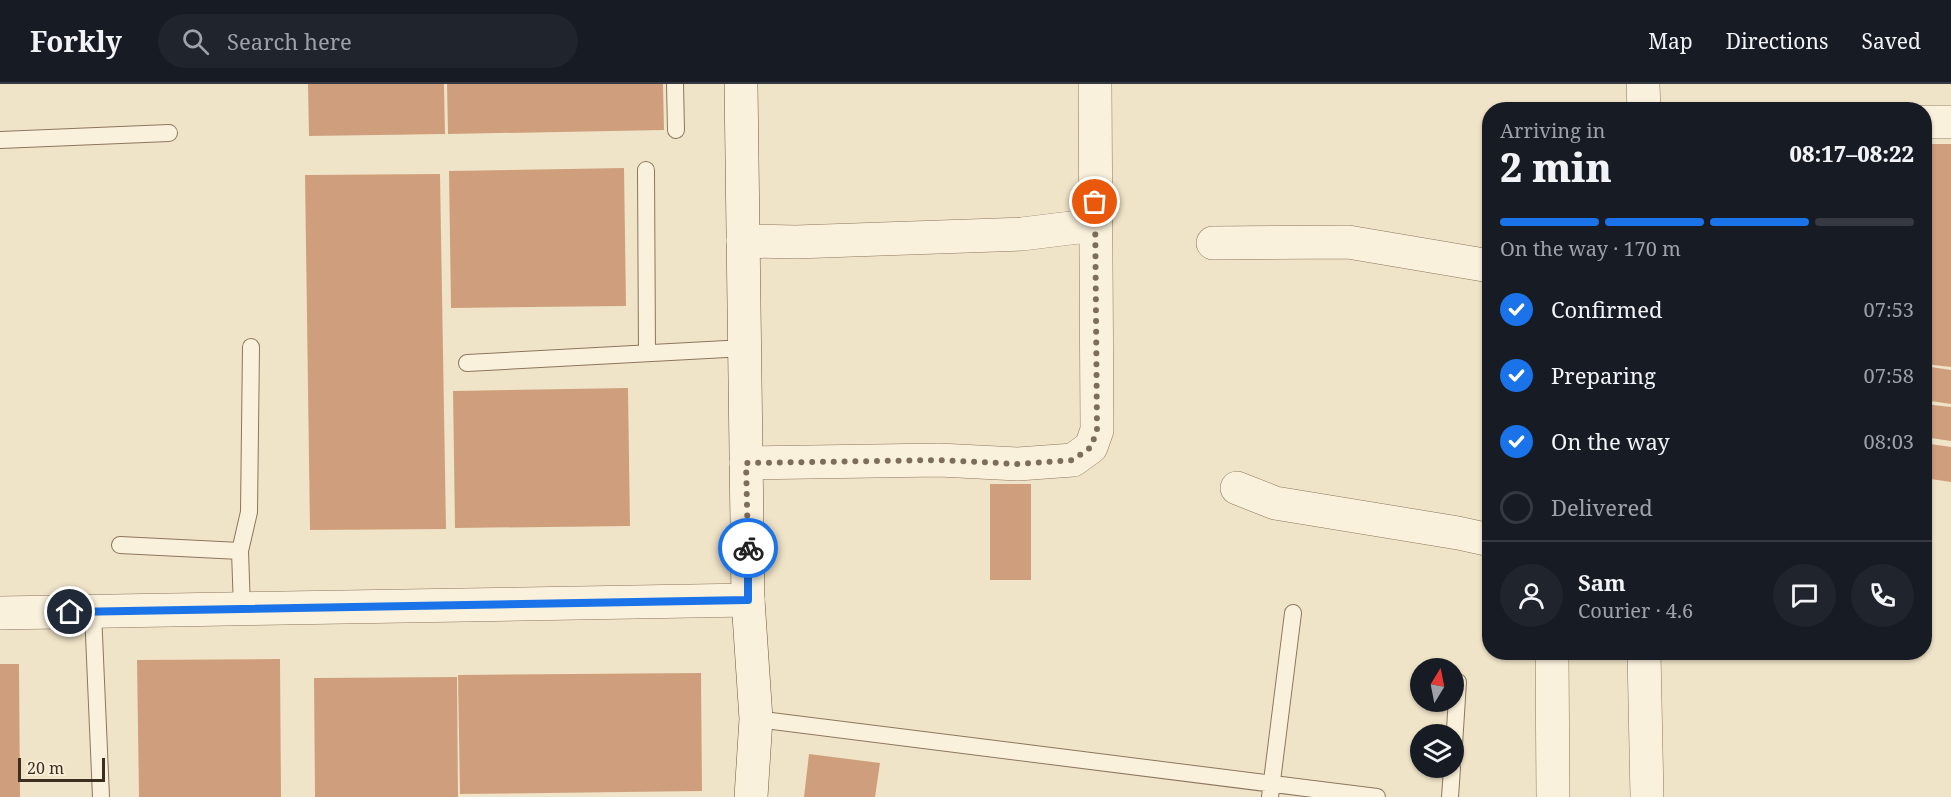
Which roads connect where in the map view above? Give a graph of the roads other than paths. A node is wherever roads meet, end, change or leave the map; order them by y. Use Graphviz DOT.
graph roads {
  1 [pos="675,84"];
  2 [pos="741,84"];
  3 [pos="1095,84"];
  4 [pos="1643,84"];
  5 [pos="1644,102"];
  6 [pos="1932,122"];
  7 [pos="1951,122"];
  8 [pos="676,130"];
  9 [pos="169,133"];
  10 [pos="0,140"];
  11 [pos="646,170"];
  12 [pos="1095,225"];
  13 [pos="743,241"];
  14 [pos="1213,243"];
  15 [pos="1482,265"];
  16 [pos="251,347"];
  17 [pos="745,348"];
  18 [pos="647,353"];
  19 [pos="467,363"];
  20 [pos="746,463"];
  21 [pos="1237,488"];
  22 [pos="1482,538"];
  23 [pos="120,545"];
  24 [pos="240,551"];
  25 [pos="748,600"];
  26 [pos="242,609"];
  27 [pos="93,612"];
  28 [pos="0,613"];
  29 [pos="1293,613"];
  30 [pos="1552,660"];
  31 [pos="1644,660"];
  32 [pos="756,719"];
  33 [pos="1451,778"];
  34 [pos="1271,790"];
  35 [pos="101,797"];
  36 [pos="751,797"];
  37 [pos="1377,797"];
  38 [pos="1450,797"];
  39 [pos="1553,797"];
  40 [pos="1647,797"];
  1 -- 8 [label="lane"];
  2 -- 13 [label="street"];
  3 -- 12 [label="street"];
  4 -- 5 [label="street"];
  6 -- 7 [label="street"];
  9 -- 10 [label="lane"];
  11 -- 18 [label="lane"];
  12 -- 13 [label="street"];
  12 -- 20 [label="street"];
  13 -- 17 [label="street"];
  14 -- 15 [label="street"];
  16 -- 24 [label="lane"];
  17 -- 18 [label="lane"];
  17 -- 20 [label="street"];
  18 -- 19 [label="lane"];
  20 -- 25 [label="street"];
  21 -- 22 [label="street"];
  23 -- 24 [label="lane"];
  24 -- 26 [label="lane"];
  25 -- 26 [label="street"];
  25 -- 32 [label="street"];
  26 -- 27 [label="street"];
  27 -- 28 [label="street"];
  27 -- 35 [label="lane"];
  29 -- 34 [label="lane"];
  30 -- 39 [label="street"];
  31 -- 40 [label="street"];
  32 -- 34 [label="lane"];
  32 -- 36 [label="street"];
  33 -- 38 [label="lane"];
  34 -- 37 [label="lane"];
}
